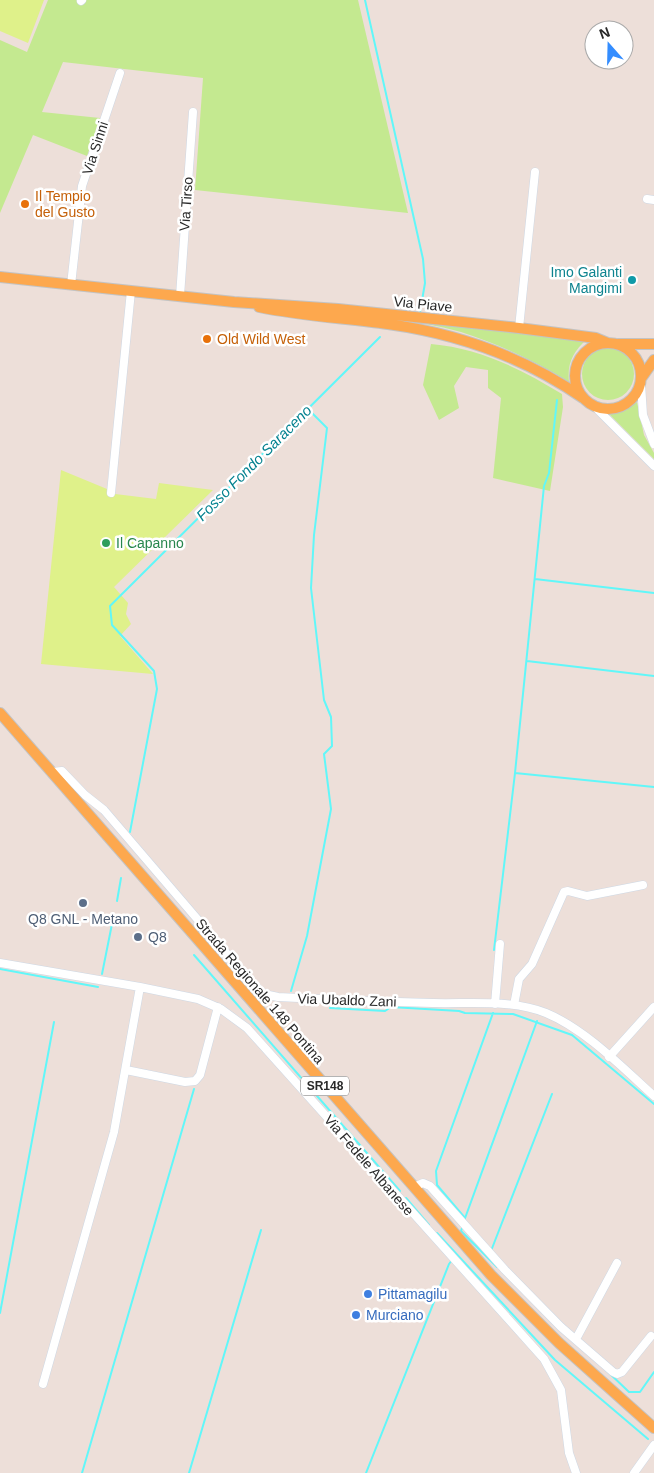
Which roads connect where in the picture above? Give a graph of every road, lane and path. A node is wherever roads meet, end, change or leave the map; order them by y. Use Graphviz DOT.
graph roads {
  1 [pos="120,72"];
  2 [pos="193,112"];
  3 [pos="535,172"];
  4 [pos="0,277"];
  5 [pos="71,284"];
  6 [pos="131,291"];
  7 [pos="180,296"];
  8 [pos="234,302"];
  9 [pos="520,328"];
  10 [pos="612,343"];
  11 [pos="654,344"];
  12 [pos="654,360"];
  13 [pos="641,380"];
  14 [pos="584,398"];
  15 [pos="593,405"];
  16 [pos="654,444"];
  17 [pos="654,466"];
  18 [pos="111,493"];
  19 [pos="0,713"];
  20 [pos="52,772"];
  21 [pos="643,885"];
  22 [pos="500,944"];
  23 [pos="0,962"];
  24 [pos="140,987"];
  25 [pos="495,1004"];
  26 [pos="514,1006"];
  27 [pos="218,1007"];
  28 [pos="654,1007"];
  29 [pos="609,1057"];
  30 [pos="126,1070"];
  31 [pos="654,1096"];
  32 [pos="414,1187"];
  33 [pos="617,1263"];
  34 [pos="651,1336"];
  35 [pos="576,1339"];
  36 [pos="43,1384"];
  37 [pos="654,1428"];
  38 [pos="654,1445"];
  39 [pos="576,1473"];
  40 [pos="634,1473"];
  1 -- 5 [label="street, Via Sinni"];
  2 -- 7 [label="street, Via Tirso"];
  3 -- 9 [label="street"];
  4 -- 5 [label="main road, Via Piave"];
  5 -- 6 [label="main road, Via Piave"];
  6 -- 7 [label="main road, Via Piave"];
  6 -- 18 [label="street"];
  7 -- 8 [label="main road, Via Piave"];
  8 -- 9 [label="main road, Via Piave"];
  8 -- 14 [label="main road, Via Piave"];
  9 -- 10 [label="main road, Via Piave"];
  10 -- 11 [label="main road, Via Piave"];
  10 -- 13 [label="main road"];
  10 -- 14 [label="main road"];
  12 -- 13 [label="main road"];
  13 -- 15 [label="main road"];
  13 -- 16 [label="street"];
  14 -- 15 [label="main road"];
  15 -- 17 [label="street"];
  19 -- 20 [label="main road, Strada Regionale 148 Pontina / SR148"];
  20 -- 25 [label="street, Via Ubaldo Zani"];
  20 -- 32 [label="main road, Strada Regionale 148 Pontina / SR148"];
  21 -- 26 [label="street"];
  22 -- 25 [label="street"];
  23 -- 24 [label="street, Via Fedele Albanese"];
  24 -- 27 [label="street, Via Fedele Albanese"];
  24 -- 30 [label="street"];
  25 -- 26 [label="street, Via Ubaldo Zani"];
  26 -- 29 [label="street, Via Ubaldo Zani"];
  27 -- 30 [label="street"];
  27 -- 39 [label="street, Via Fedele Albanese"];
  28 -- 29 [label="street"];
  29 -- 31 [label="street, Via Ubaldo Zani"];
  30 -- 36 [label="street"];
  32 -- 35 [label="street"];
  32 -- 37 [label="main road, Strada Regionale 148 Pontina / SR148"];
  33 -- 35 [label="street"];
  34 -- 35 [label="street"];
  38 -- 40 [label="street"];
}
